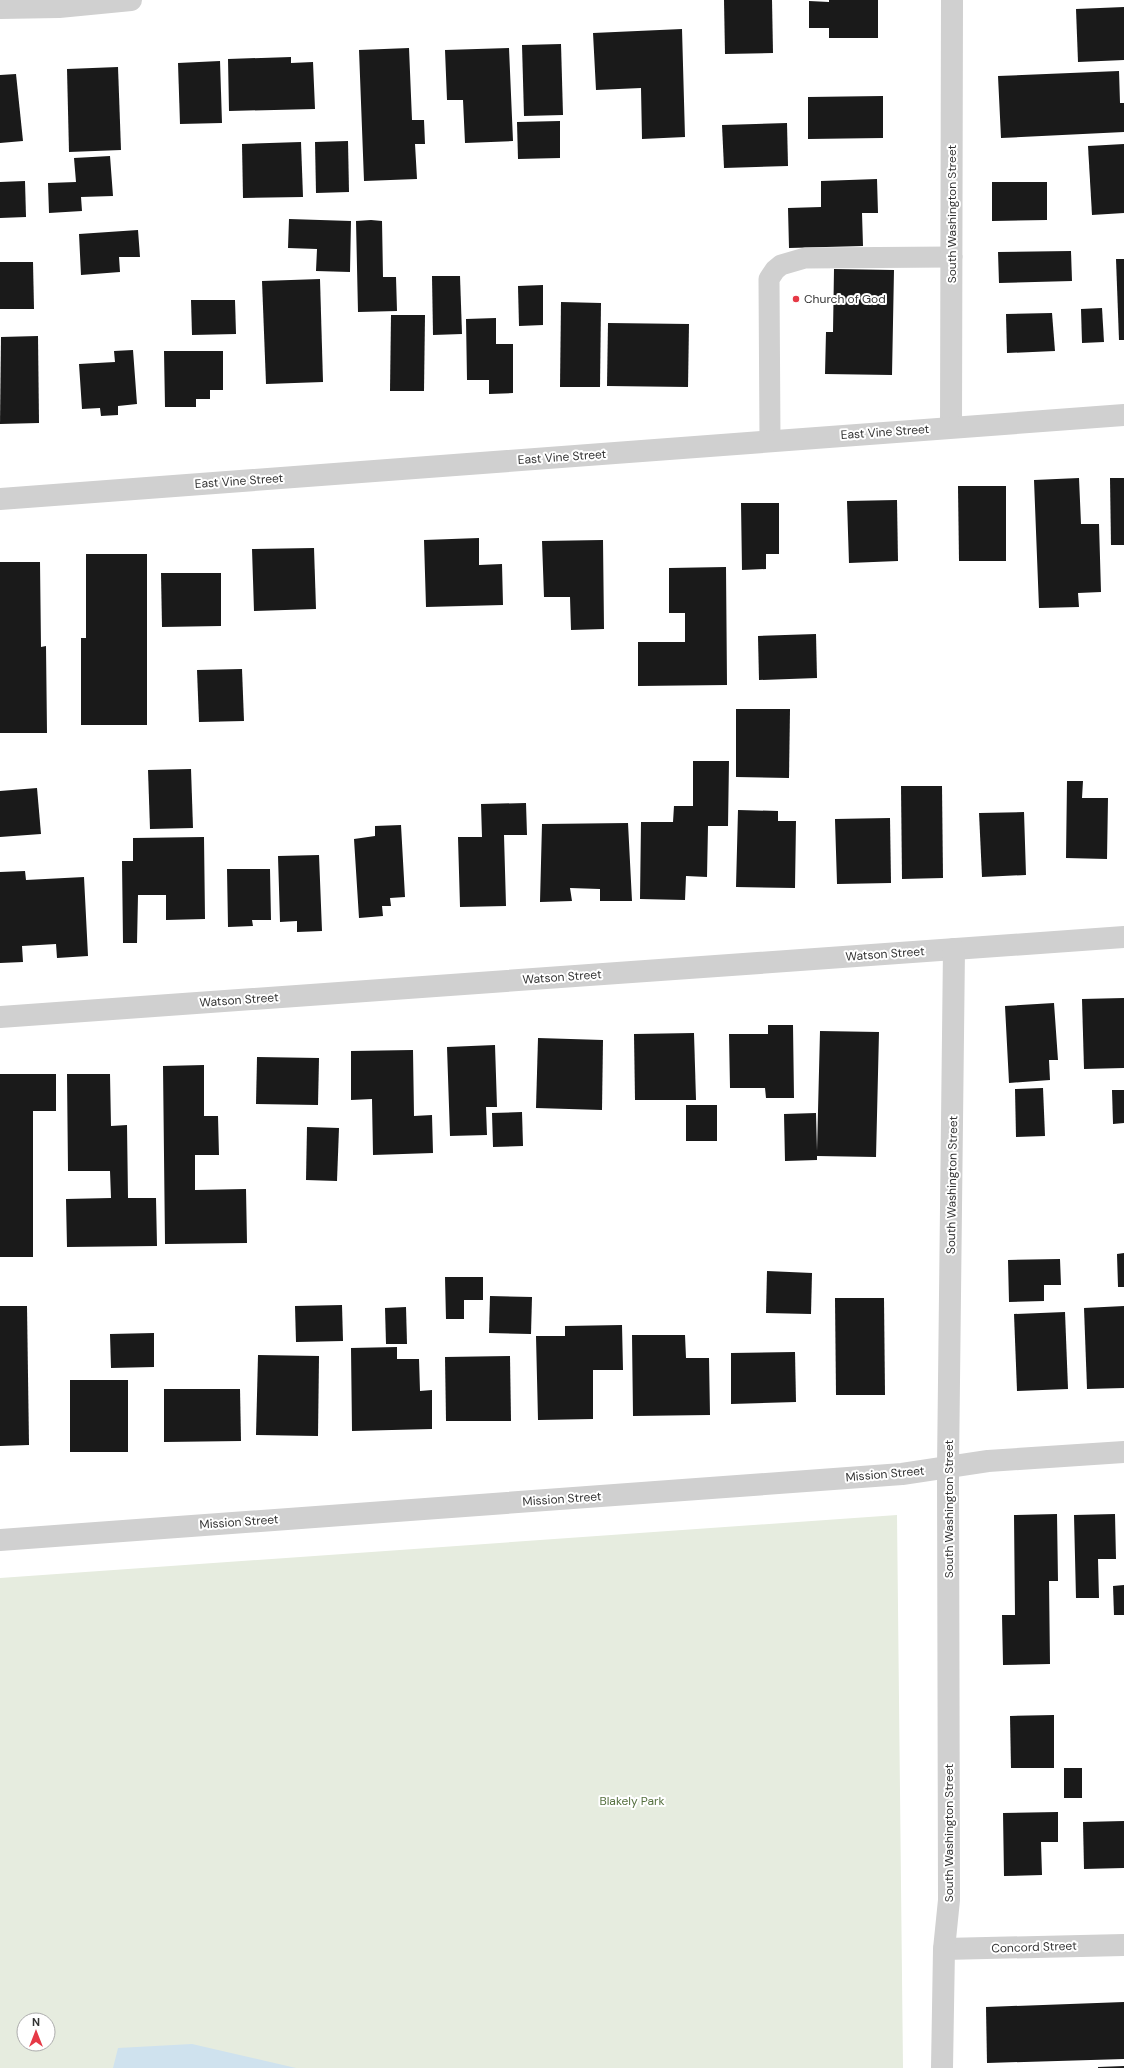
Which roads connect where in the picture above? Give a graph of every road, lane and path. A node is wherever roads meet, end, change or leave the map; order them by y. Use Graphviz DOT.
graph roads {
  1 [pos="131,0"];
  2 [pos="952,0"];
  3 [pos="0,8"];
  4 [pos="952,257"];
  5 [pos="1124,415"];
  6 [pos="951,427"];
  7 [pos="770,441"];
  8 [pos="0,499"];
  9 [pos="1124,937"];
  10 [pos="954,949"];
  11 [pos="0,1017"];
  12 [pos="1124,1452"];
  13 [pos="948,1468"];
  14 [pos="0,1540"];
  15 [pos="1124,1944"];
  16 [pos="944,1949"];
  17 [pos="942,2068"];
  1 -- 3 [label="street"];
  2 -- 4 [label="street, South Washington Street"];
  4 -- 6 [label="street, South Washington Street"];
  4 -- 7 [label="lane"];
  5 -- 6 [label="street, East Vine Street"];
  6 -- 7 [label="street, East Vine Street"];
  7 -- 8 [label="street, East Vine Street"];
  9 -- 10 [label="street, Watson Street"];
  10 -- 11 [label="street, Watson Street"];
  10 -- 13 [label="street, South Washington Street"];
  12 -- 13 [label="street, Mission Street"];
  13 -- 14 [label="street, Mission Street"];
  13 -- 16 [label="street, South Washington Street"];
  15 -- 16 [label="street, Concord Street"];
  16 -- 17 [label="street, South Washington Street"];
}
